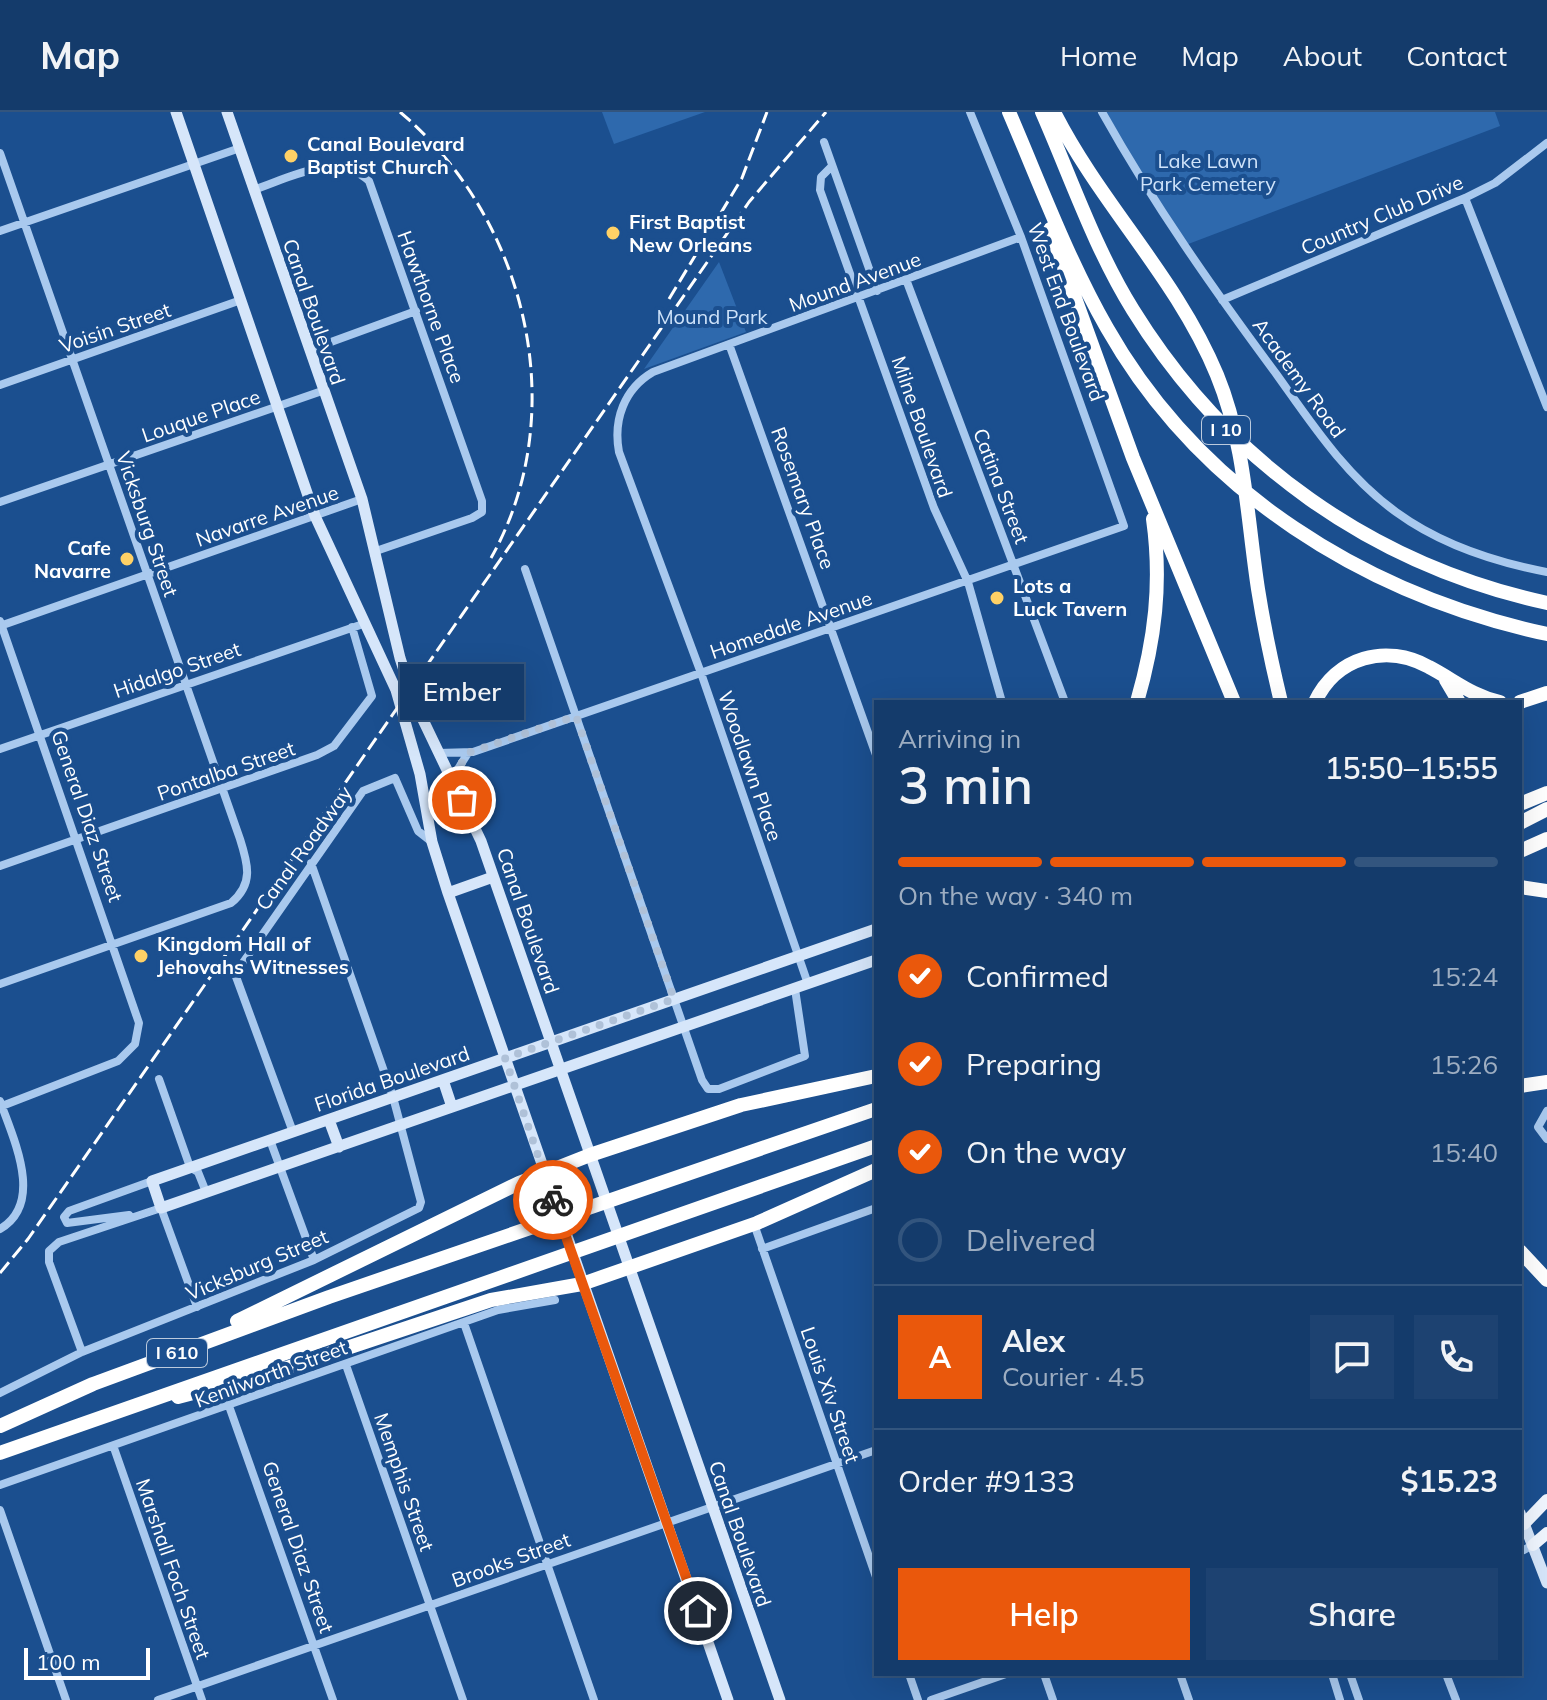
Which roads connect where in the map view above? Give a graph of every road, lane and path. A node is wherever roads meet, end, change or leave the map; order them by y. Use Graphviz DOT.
graph roads {
  1 [pos="176,112"];
  2 [pos="227,112"];
  3 [pos="970,112"];
  4 [pos="1008,112"];
  5 [pos="1042,112"];
  6 [pos="1054,112"];
  7 [pos="1102,112"];
  8 [pos="824,142"];
  9 [pos="1547,143"];
  10 [pos="240,148"];
  11 [pos="0,153"];
  12 [pos="193,165"];
  13 [pos="832,166"];
  14 [pos="253,190"];
  15 [pos="1465,198"];
  16 [pos="24,223"];
  17 [pos="0,231"];
  18 [pos="1021,237"];
  19 [pos="907,282"];
  20 [pos="877,291"];
  21 [pos="860,297"];
  22 [pos="241,300"];
  23 [pos="1222,300"];
  24 [pos="416,311"];
  25 [pos="729,344"];
  26 [pos="309,350"];
  27 [pos="72,360"];
  28 [pos="0,385"];
  29 [pos="322,391"];
  30 [pos="278,406"];
  31 [pos="1547,407"];
  32 [pos="619,452"];
  33 [pos="109,464"];
  34 [pos="362,499"];
  35 [pos="1149,499"];
  36 [pos="0,502"];
  37 [pos="315,516"];
  38 [pos="1124,526"];
  39 [pos="376,551"];
  40 [pos="1014,564"];
  41 [pos="525,569"];
  42 [pos="1547,572"];
  43 [pos="147,574"];
  44 [pos="968,582"];
  45 [pos="1547,603"];
  46 [pos="366,623"];
  47 [pos="0,624"];
  48 [pos="352,627"];
  49 [pos="833,627"];
  50 [pos="1547,634"];
  51 [pos="701,673"];
  52 [pos="1446,680"];
  53 [pos="186,684"];
  54 [pos="1547,693"];
  55 [pos="1001,700"];
  56 [pos="1064,700"];
  57 [pos="1137,700"];
  58 [pos="1233,700"];
  59 [pos="1281,700"];
  60 [pos="1316,700"];
  61 [pos="1458,700"];
  62 [pos="1491,700"];
  63 [pos="1522,701"];
  64 [pos="576,716"];
  65 [pos="39,735"];
  66 [pos="0,749"];
  67 [pos="874,749"];
  68 [pos="438,753"];
  69 [pos="468,753"];
  70 [pos="451,780"];
  71 [pos="223,789"];
  72 [pos="1547,793"];
  73 [pos="1522,803"];
  74 [pos="1547,809"];
  75 [pos="1522,822"];
  76 [pos="1547,839"];
  77 [pos="76,841"];
  78 [pos="432,842"];
  79 [pos="1522,850"];
  80 [pos="311,863"];
  81 [pos="0,866"];
  82 [pos="493,877"];
  83 [pos="1522,887"];
  84 [pos="1547,891"];
  85 [pos="448,893"];
  86 [pos="874,930"];
  87 [pos="112,945"];
  88 [pos="799,956"];
  89 [pos="874,961"];
  90 [pos="0,984"];
  91 [pos="808,984"];
  92 [pos="795,989"];
  93 [pos="674,999"];
  94 [pos="683,1027"];
  95 [pos="551,1041"];
  96 [pos="505,1058"];
  97 [pos="561,1070"];
  98 [pos="874,1076"];
  99 [pos="159,1079"];
  100 [pos="443,1080"];
  101 [pos="1547,1082"];
  102 [pos="514,1084"];
  103 [pos="1522,1086"];
  104 [pos="393,1097"];
  105 [pos="1,1104"];
  106 [pos="452,1107"];
  107 [pos="874,1108"];
  108 [pos="1547,1111"];
  109 [pos="329,1120"];
  110 [pos="398,1126"];
  111 [pos="293,1132"];
  112 [pos="1547,1139"];
  113 [pos="270,1140"];
  114 [pos="339,1147"];
  115 [pos="874,1147"];
  116 [pos="590,1155"];
  117 [pos="190,1167"];
  118 [pos="278,1167"];
  119 [pos="874,1171"];
  120 [pos="544,1173"];
  121 [pos="152,1181"];
  122 [pos="206,1192"];
  123 [pos="161,1208"];
  124 [pos="874,1209"];
  125 [pos="754,1224"];
  126 [pos="2,1227"];
  127 [pos="762,1249"];
  128 [pos="1522,1253"];
  129 [pos="314,1260"];
  130 [pos="626,1267"];
  131 [pos="1547,1280"];
  132 [pos="582,1284"];
  133 [pos="555,1300"];
  134 [pos="197,1307"];
  135 [pos="464,1323"];
  136 [pos="82,1352"];
  137 [pos="346,1365"];
  138 [pos="93,1384"];
  139 [pos="0,1393"];
  140 [pos="229,1406"];
  141 [pos="102,1415"];
  142 [pos="0,1426"];
  143 [pos="114,1448"];
  144 [pos="874,1451"];
  145 [pos="0,1453"];
  146 [pos="837,1464"];
  147 [pos="0,1485"];
  148 [pos="1547,1500"];
  149 [pos="712,1506"];
  150 [pos="0,1510"];
  151 [pos="1522,1520"];
  152 [pos="667,1522"];
  153 [pos="1522,1523"];
  154 [pos="1547,1533"];
  155 [pos="1533,1545"];
  156 [pos="1522,1551"];
  157 [pos="547,1564"];
  158 [pos="874,1571"];
  159 [pos="1547,1583"];
  160 [pos="430,1606"];
  161 [pos="314,1645"];
  162 [pos="910,1676"];
  163 [pos="1000,1676"];
  164 [pos="1045,1676"];
  165 [pos="1181,1676"];
  166 [pos="1333,1676"];
  167 [pos="1351,1676"];
  168 [pos="1447,1676"];
  169 [pos="197,1686"];
  170 [pos="66,1700"];
  171 [pos="158,1700"];
  172 [pos="202,1700"];
  173 [pos="333,1700"];
  174 [pos="463,1700"];
  175 [pos="594,1700"];
  176 [pos="728,1700"];
  177 [pos="780,1700"];
  178 [pos="918,1700"];
  179 [pos="931,1700"];
  180 [pos="1053,1700"];
  181 [pos="1189,1700"];
  182 [pos="1340,1700"];
  183 [pos="1359,1700"];
  184 [pos="1456,1700"];
  1 -- 12 [label="main road"];
  2 -- 10 [label="main road, Canal Boulevard"];
  3 -- 18 [label="street, West End Boulevard"];
  4 -- 35 [label="highway"];
  4 -- 50 [label="highway, I 10"];
  5 -- 45 [label="highway, I 10"];
  6 -- 59 [label="highway"];
  7 -- 23 [label="street, Academy Road"];
  8 -- 13 [label="street"];
  9 -- 15 [label="street, Country Club Drive"];
  10 -- 12 [label="street"];
  10 -- 14 [label="main road, Canal Boulevard"];
  11 -- 16 [label="street, Vicksburg Street"];
  12 -- 16 [label="street"];
  12 -- 22 [label="main road"];
  13 -- 20 [label="street"];
  13 -- 21 [label="street, Milne Boulevard"];
  14 -- 24 [label="street, Hawthorne Place"];
  14 -- 26 [label="main road, Canal Boulevard"];
  15 -- 23 [label="street, Country Club Drive"];
  15 -- 31 [label="street"];
  16 -- 17 [label="street"];
  16 -- 27 [label="street, Vicksburg Street"];
  18 -- 19 [label="street, Mound Avenue"];
  18 -- 38 [label="street, West End Boulevard"];
  19 -- 20 [label="street, Mound Avenue"];
  19 -- 40 [label="street, Catina Street"];
  20 -- 21 [label="street, Mound Avenue"];
  21 -- 25 [label="street, Mound Avenue"];
  21 -- 44 [label="street, Milne Boulevard"];
  22 -- 27 [label="street, Voisin Street"];
  22 -- 30 [label="main road"];
  23 -- 42 [label="street, Academy Road"];
  24 -- 26 [label="street"];
  24 -- 39 [label="street, Hawthorne Place"];
  25 -- 32 [label="street, Mound Avenue"];
  25 -- 49 [label="street, Rosemary Place"];
  26 -- 29 [label="main road, Canal Boulevard"];
  27 -- 28 [label="street, Voisin Street"];
  27 -- 33 [label="street, Vicksburg Street"];
  29 -- 30 [label="street, Louque Place"];
  29 -- 34 [label="main road, Canal Boulevard"];
  30 -- 33 [label="street, Louque Place"];
  30 -- 37 [label="main road"];
  32 -- 51 [label="street, Woodlawn Place"];
  33 -- 36 [label="street, Louque Place"];
  33 -- 43 [label="street, Vicksburg Street"];
  34 -- 37 [label="street, Navarre Avenue"];
  34 -- 39 [label="main road, Canal Boulevard"];
  35 -- 57 [label="highway"];
  35 -- 58 [label="highway"];
  37 -- 43 [label="street, Navarre Avenue"];
  37 -- 46 [label="main road"];
  38 -- 40 [label="street, Homedale Avenue"];
  39 -- 68 [label="main road, Canal Boulevard"];
  40 -- 44 [label="street, Homedale Avenue"];
  40 -- 56 [label="street, Catina Street"];
  41 -- 64 [label="street"];
  43 -- 47 [label="street, Navarre Avenue"];
  43 -- 53 [label="street, Vicksburg Street"];
  44 -- 49 [label="street, Homedale Avenue"];
  44 -- 55 [label="street, Milne Boulevard"];
  46 -- 48 [label="street, Hidalgo Street"];
  46 -- 78 [label="main road"];
  47 -- 65 [label="street, General Diaz Street"];
  48 -- 53 [label="street, Hidalgo Street"];
  48 -- 71 [label="street, Pontalba Street"];
  49 -- 51 [label="street, Homedale Avenue"];
  49 -- 67 [label="street, Rosemary Place"];
  51 -- 64 [label="street, Homedale Avenue"];
  51 -- 88 [label="street, Woodlawn Place"];
  52 -- 60 [label="highway"];
  52 -- 61 [label="highway"];
  52 -- 62 [label="highway"];
  53 -- 65 [label="street, Hidalgo Street"];
  53 -- 71 [label="street, Vicksburg Street"];
  54 -- 63 [label="highway"];
  64 -- 69 [label="street, Homedale Avenue"];
  64 -- 93 [label="street"];
  65 -- 66 [label="street, Hidalgo Street"];
  65 -- 77 [label="street, General Diaz Street"];
  68 -- 69 [label="street, Homedale Avenue"];
  68 -- 70 [label="main road, Canal Boulevard"];
  69 -- 70 [label="street"];
  70 -- 82 [label="main road, Canal Boulevard"];
  71 -- 77 [label="street, Pontalba Street"];
  71 -- 87 [label="street, Vicksburg Street"];
  72 -- 73 [label="highway"];
  74 -- 75 [label="highway"];
  76 -- 79 [label="highway"];
  77 -- 81 [label="street, Pontalba Street"];
  77 -- 87 [label="street, General Diaz Street"];
  78 -- 80 [label="street, Canal Roadway"];
  78 -- 85 [label="main road"];
  80 -- 104 [label="street, Vicksburg Street"];
  80 -- 111 [label="street, Canal Roadway"];
  82 -- 85 [label="main road"];
  82 -- 95 [label="main road, Canal Boulevard"];
  83 -- 84 [label="highway"];
  85 -- 96 [label="main road"];
  86 -- 88 [label="main road, Florida Boulevard"];
  87 -- 90 [label="street"];
  87 -- 105 [label="street, General Diaz Street"];
  88 -- 91 [label="street, Woodlawn Place"];
  88 -- 93 [label="main road, Florida Boulevard"];
  89 -- 91 [label="main road, Florida Boulevard"];
  91 -- 92 [label="main road, Florida Boulevard"];
  92 -- 94 [label="main road, Florida Boulevard"];
  92 -- 94 [label="street"];
  93 -- 94 [label="street"];
  93 -- 95 [label="main road, Florida Boulevard"];
  94 -- 97 [label="main road, Florida Boulevard"];
  95 -- 96 [label="main road, Florida Boulevard"];
  95 -- 97 [label="main road, Canal Boulevard"];
  96 -- 100 [label="main road, Florida Boulevard"];
  96 -- 102 [label="main road"];
  97 -- 102 [label="main road, Florida Boulevard"];
  97 -- 116 [label="main road, Canal Boulevard"];
  98 -- 116 [label="highway"];
  99 -- 117 [label="street"];
  100 -- 104 [label="main road, Florida Boulevard"];
  100 -- 106 [label="main road"];
  101 -- 103 [label="highway"];
  102 -- 106 [label="main road, Florida Boulevard"];
  102 -- 120 [label="main road"];
  104 -- 109 [label="main road, Florida Boulevard"];
  104 -- 110 [label="street, Vicksburg Street"];
  105 -- 126 [label="street"];
  106 -- 110 [label="main road, Florida Boulevard"];
  107 -- 138 [label="highway, I 610"];
  108 -- 112 [label="street"];
  109 -- 111 [label="main road, Florida Boulevard"];
  109 -- 114 [label="main road"];
  110 -- 114 [label="main road, Florida Boulevard"];
  110 -- 129 [label="street, Vicksburg Street"];
  111 -- 113 [label="main road, Florida Boulevard"];
  113 -- 117 [label="main road, Florida Boulevard"];
  113 -- 118 [label="street"];
  114 -- 118 [label="main road, Florida Boulevard"];
  115 -- 141 [label="highway, I 610"];
  116 -- 120 [label="highway"];
  116 -- 130 [label="main road, Canal Boulevard"];
  117 -- 121 [label="main road, Florida Boulevard"];
  117 -- 122 [label="street"];
  118 -- 122 [label="main road, Florida Boulevard"];
  118 -- 129 [label="street"];
  119 -- 125 [label="highway"];
  120 -- 132 [label="main road"];
  120 -- 138 [label="highway"];
  121 -- 123 [label="main road"];
  121 -- 123 [label="street, Florida Boulevard"];
  122 -- 123 [label="main road, Florida Boulevard"];
  123 -- 134 [label="street"];
  123 -- 136 [label="street, Florida Boulevard"];
  124 -- 127 [label="street"];
  125 -- 127 [label="street, Louis Xiv Street"];
  125 -- 130 [label="highway"];
  127 -- 146 [label="street, Louis Xiv Street"];
  128 -- 131 [label="highway"];
  129 -- 134 [label="street, Vicksburg Street"];
  130 -- 132 [label="highway"];
  130 -- 149 [label="main road, Canal Boulevard"];
  132 -- 141 [label="highway"];
  132 -- 152 [label="main road"];
  133 -- 135 [label="street, Kenilworth Street"];
  134 -- 136 [label="street, Vicksburg Street"];
  135 -- 137 [label="street, Kenilworth Street"];
  135 -- 157 [label="street"];
  136 -- 139 [label="street, Vicksburg Street"];
  137 -- 140 [label="street, Kenilworth Street"];
  137 -- 160 [label="street, Memphis Street"];
  138 -- 142 [label="highway, I 610"];
  140 -- 143 [label="street, Kenilworth Street"];
  140 -- 161 [label="street, General Diaz Street"];
  141 -- 145 [label="highway, I 610"];
  143 -- 147 [label="street, Kenilworth Street"];
  143 -- 169 [label="street, Marshall Foch Street"];
  144 -- 146 [label="street, Brooks Street"];
  146 -- 149 [label="street, Brooks Street"];
  146 -- 158 [label="street, Louis Xiv Street"];
  148 -- 151 [label="main road"];
  149 -- 152 [label="street, Brooks Street"];
  149 -- 177 [label="main road, Canal Boulevard"];
  150 -- 170 [label="street"];
  152 -- 157 [label="street, Brooks Street"];
  152 -- 176 [label="main road"];
  153 -- 155 [label="main road"];
  154 -- 155 [label="main road"];
  155 -- 156 [label="street"];
  155 -- 159 [label="main road"];
  157 -- 160 [label="street, Brooks Street"];
  157 -- 175 [label="street"];
  160 -- 161 [label="street, Brooks Street"];
  160 -- 174 [label="street, Memphis Street"];
  161 -- 169 [label="street, Brooks Street"];
  161 -- 173 [label="street, General Diaz Street"];
  162 -- 178 [label="street"];
  163 -- 179 [label="street"];
  164 -- 180 [label="street"];
  165 -- 181 [label="street"];
  166 -- 182 [label="street"];
  167 -- 183 [label="street"];
  168 -- 184 [label="street"];
  169 -- 171 [label="street, Brooks Street"];
  169 -- 172 [label="street, Marshall Foch Street"];
}
